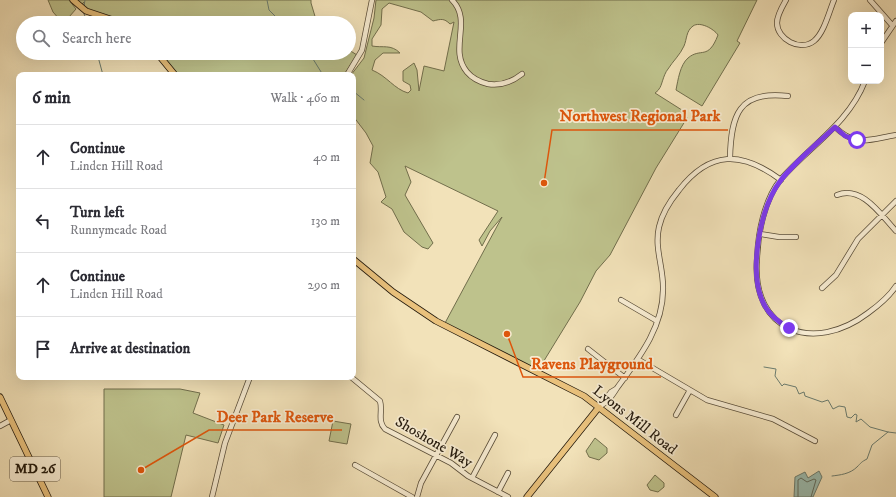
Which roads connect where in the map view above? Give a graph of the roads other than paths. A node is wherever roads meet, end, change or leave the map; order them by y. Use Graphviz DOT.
graph roads {
  1 [pos="73,0"];
  2 [pos="372,0"];
  3 [pos="452,0"];
  4 [pos="786,0"];
  5 [pos="834,0"];
  6 [pos="870,0"];
  7 [pos="101,16"];
  8 [pos="896,21"];
  9 [pos="892,25"];
  10 [pos="884,38"];
  11 [pos="163,60"];
  12 [pos="173,72"];
  13 [pos="350,72"];
  14 [pos="522,74"];
  15 [pos="863,84"];
  16 [pos="788,96"];
  17 [pos="835,127"];
  18 [pos="896,135"];
  19 [pos="730,158"];
  20 [pos="781,180"];
  21 [pos="837,195"];
  22 [pos="896,201"];
  23 [pos="882,216"];
  24 [pos="896,231"];
  25 [pos="760,234"];
  26 [pos="796,237"];
  27 [pos="356,261"];
  28 [pos="896,286"];
  29 [pos="822,288"];
  30 [pos="621,300"];
  31 [pos="657,321"];
  32 [pos="588,349"];
  33 [pos="638,360"];
  34 [pos="625,378"];
  35 [pos="249,380"];
  36 [pos="355,380"];
  37 [pos="690,390"];
  38 [pos="0,397"];
  39 [pos="599,407"];
  40 [pos="676,415"];
  41 [pos="457,417"];
  42 [pos="11,420"];
  43 [pos="0,426"];
  44 [pos="495,435"];
  45 [pos="815,441"];
  46 [pos="436,455"];
  47 [pos="355,465"];
  48 [pos="508,473"];
  49 [pos="472,478"];
  50 [pos="498,492"];
  51 [pos="48,497"];
  52 [pos="212,497"];
  53 [pos="412,497"];
  54 [pos="417,497"];
  55 [pos="508,497"];
  56 [pos="527,497"];
  57 [pos="715,497"];
  1 -- 7 [label="main road"];
  2 -- 13 [label="street"];
  3 -- 14 [label="street"];
  4 -- 5 [label="street"];
  6 -- 9 [label="street"];
  8 -- 9 [label="street"];
  9 -- 10 [label="street"];
  11 -- 12 [label="main road"];
  15 -- 17 [label="street"];
  16 -- 19 [label="street"];
  17 -- 18 [label="street"];
  17 -- 20 [label="street"];
  19 -- 20 [label="street"];
  19 -- 31 [label="street"];
  20 -- 25 [label="street"];
  21 -- 23 [label="street"];
  22 -- 23 [label="street"];
  23 -- 24 [label="street"];
  23 -- 29 [label="street"];
  25 -- 26 [label="street"];
  25 -- 28 [label="street"];
  27 -- 39 [label="main road, Lyons Mill Road"];
  30 -- 31 [label="street"];
  31 -- 33 [label="street"];
  32 -- 34 [label="street"];
  33 -- 34 [label="street"];
  33 -- 37 [label="street"];
  34 -- 39 [label="street"];
  35 -- 52 [label="street"];
  36 -- 46 [label="street, Shoshone Way"];
  37 -- 40 [label="street"];
  37 -- 45 [label="street"];
  38 -- 42 [label="main road, MD 26"];
  39 -- 56 [label="main road"];
  39 -- 57 [label="main road, Lyons Mill Road"];
  41 -- 46 [label="street"];
  42 -- 43 [label="street"];
  42 -- 51 [label="main road, MD 26"];
  44 -- 49 [label="street"];
  46 -- 49 [label="street, Shoshone Way"];
  46 -- 54 [label="street"];
  47 -- 53 [label="street"];
  48 -- 50 [label="street"];
  49 -- 50 [label="street, Shoshone Way"];
  50 -- 55 [label="street, Shoshone Way"];
}
